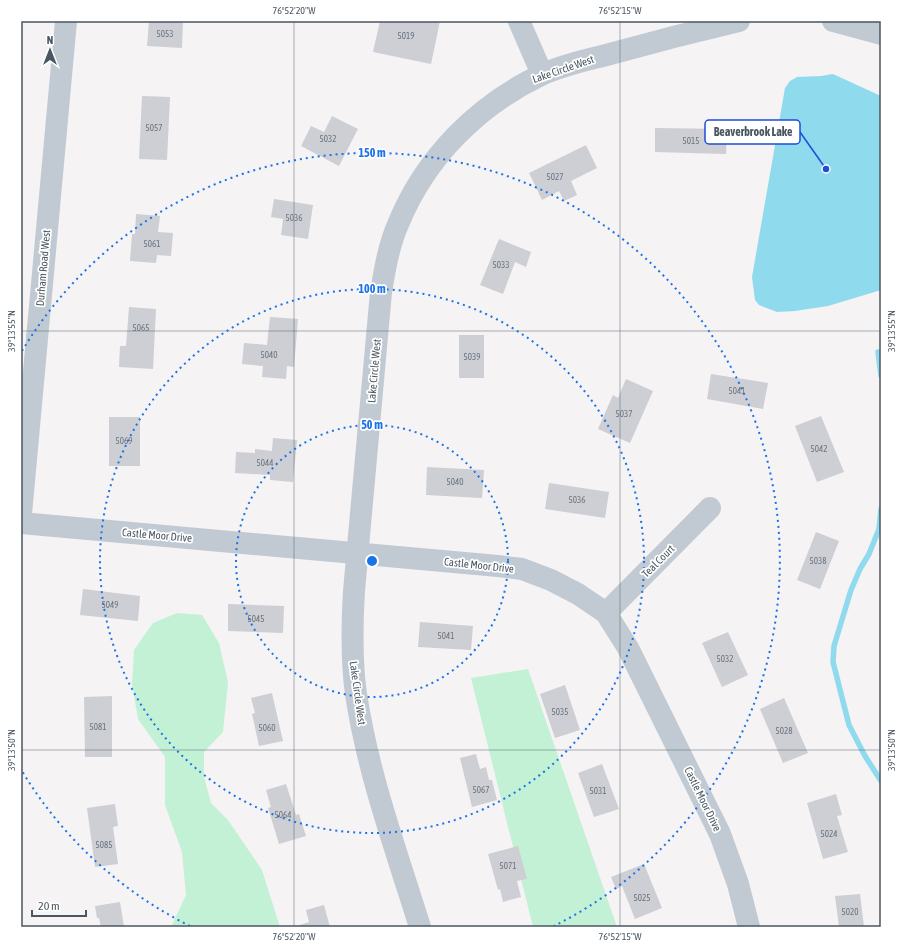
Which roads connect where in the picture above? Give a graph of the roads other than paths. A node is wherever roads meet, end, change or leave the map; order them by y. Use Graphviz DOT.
graph roads {
  1 [pos="66,21"];
  2 [pos="519,21"];
  3 [pos="739,21"];
  4 [pos="833,21"];
  5 [pos="881,34"];
  6 [pos="542,74"];
  7 [pos="710,508"];
  8 [pos="21,514"];
  9 [pos="21,523"];
  10 [pos="358,554"];
  11 [pos="606,613"];
  12 [pos="420,927"];
  13 [pos="749,927"];
  1 -- 8 [label="street, Durham Road West"];
  2 -- 6 [label="street"];
  3 -- 6 [label="street, Lake Circle West"];
  4 -- 5 [label="street"];
  6 -- 10 [label="street, Lake Circle West"];
  7 -- 11 [label="street, Teal Court"];
  9 -- 10 [label="street, Castle Moor Drive"];
  10 -- 11 [label="street, Castle Moor Drive"];
  10 -- 12 [label="street, Lake Circle West"];
  11 -- 13 [label="street, Castle Moor Drive"];
}
